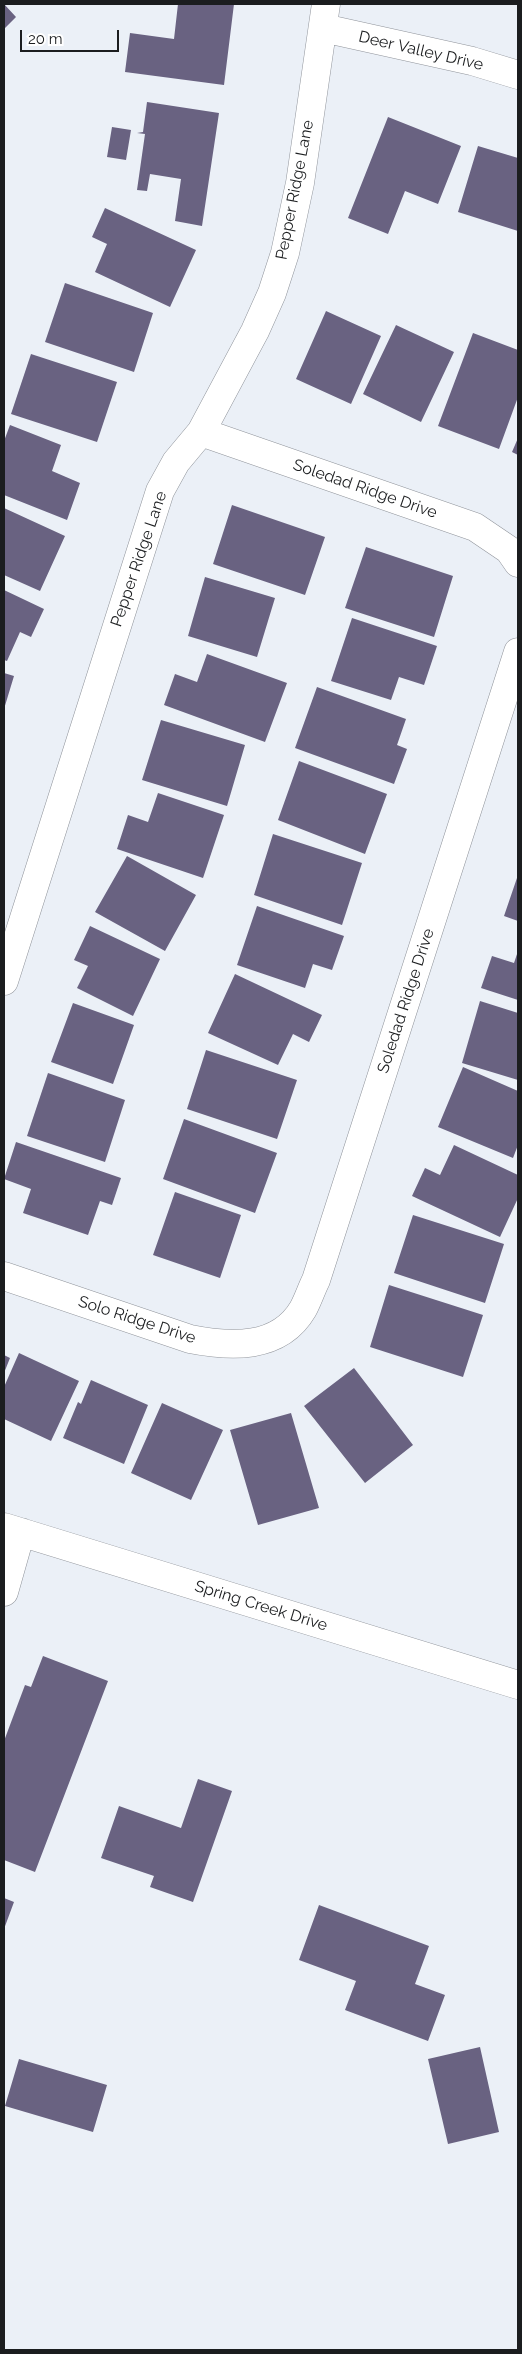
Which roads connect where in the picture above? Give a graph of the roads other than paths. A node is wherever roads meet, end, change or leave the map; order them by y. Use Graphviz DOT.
graph roads {
  1 [pos="324,16"];
  2 [pos="518,75"];
  3 [pos="201,432"];
  4 [pos="518,563"];
  5 [pos="518,652"];
  6 [pos="4,981"];
  7 [pos="4,1276"];
  8 [pos="272,1337"];
  9 [pos="12,1530"];
  10 [pos="4,1592"];
  11 [pos="518,1685"];
  1 -- 2 [label="street, Deer Valley Drive"];
  1 -- 3 [label="street, Pepper Ridge Lane"];
  3 -- 4 [label="street, Soledad Ridge Drive"];
  3 -- 6 [label="street, Pepper Ridge Lane"];
  5 -- 8 [label="street, Soledad Ridge Drive"];
  7 -- 8 [label="street, Solo Ridge Drive"];
  9 -- 10 [label="street"];
  9 -- 11 [label="street, Spring Creek Drive"];
}
